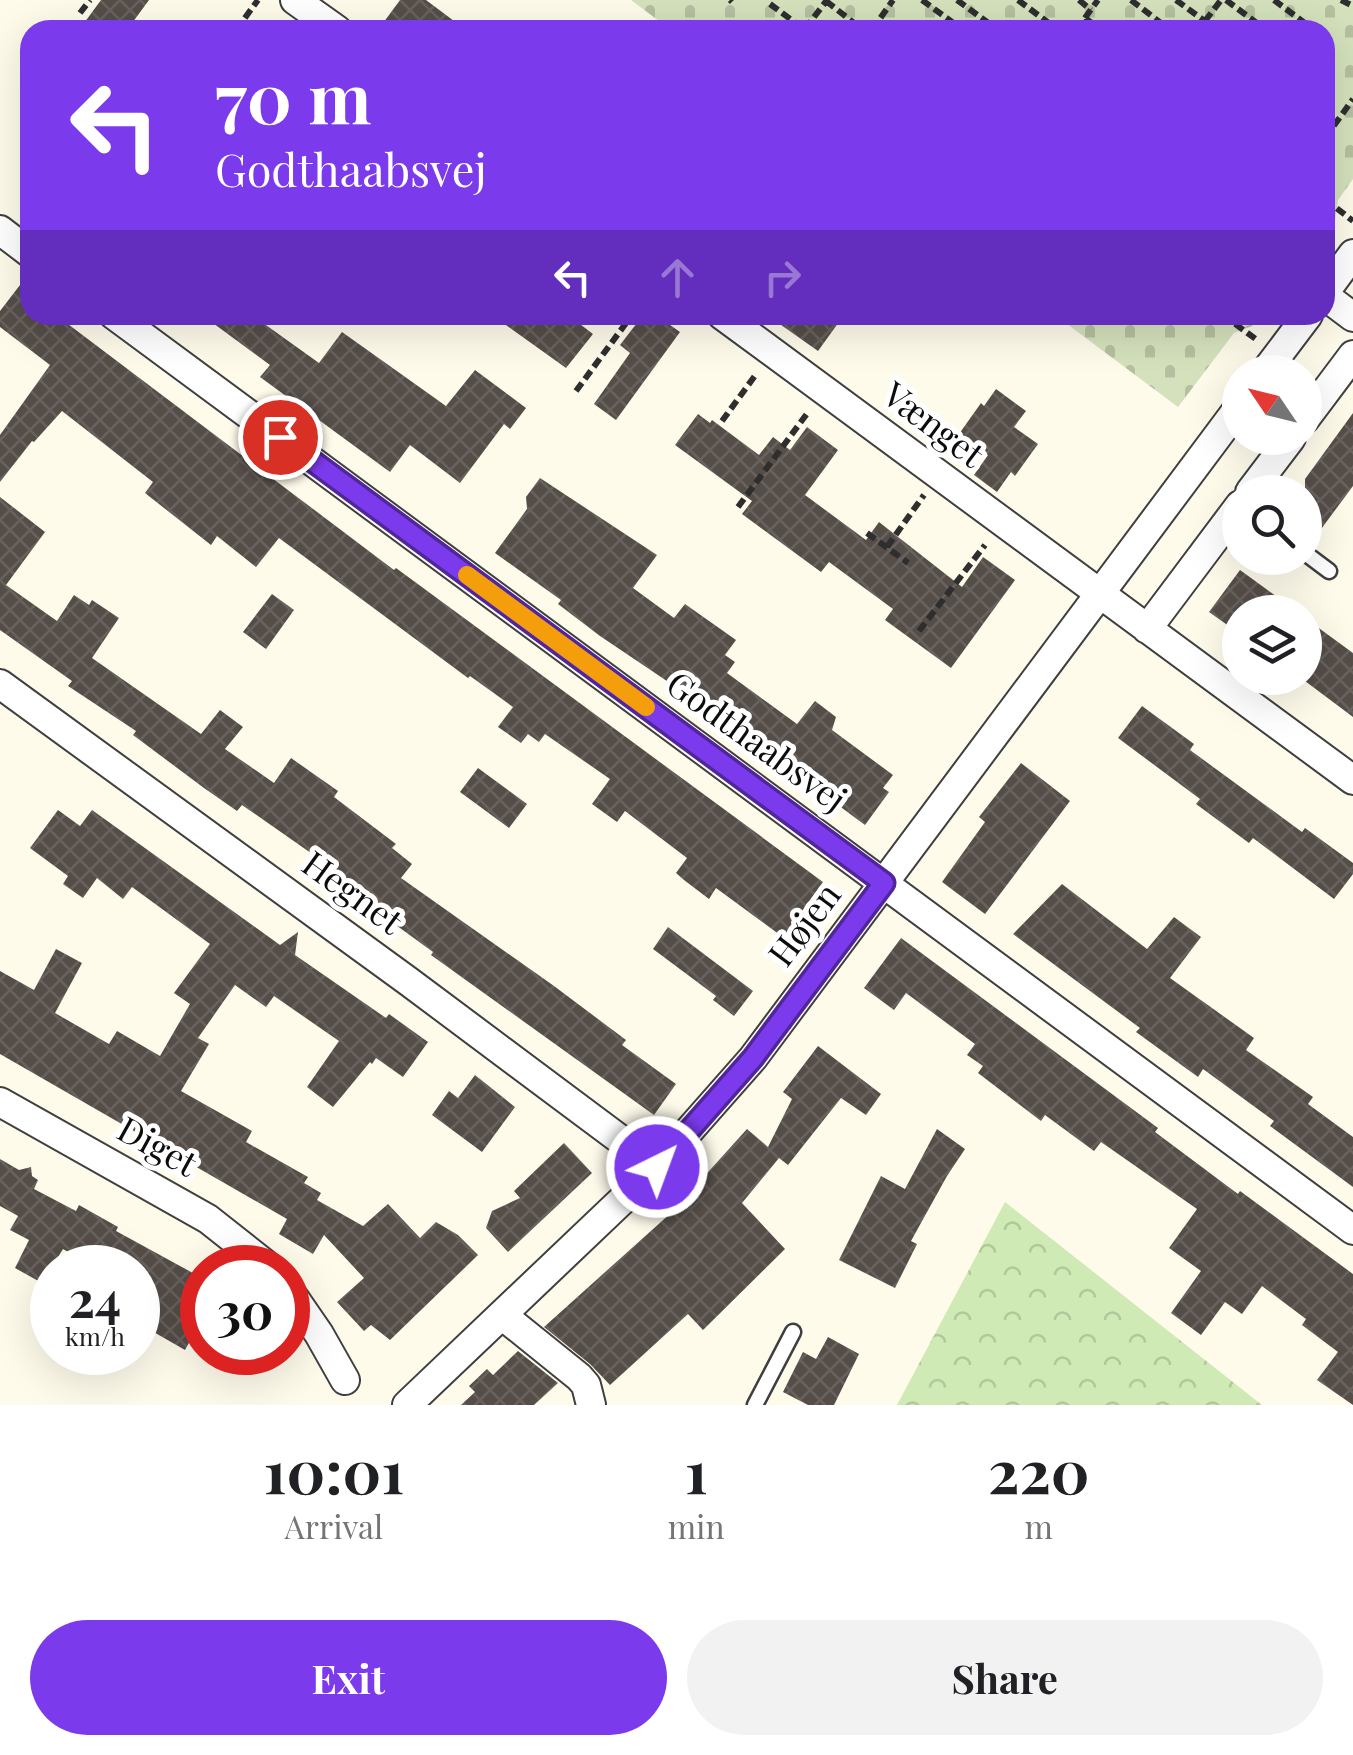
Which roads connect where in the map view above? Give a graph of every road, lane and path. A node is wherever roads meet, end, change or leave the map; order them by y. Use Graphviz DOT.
graph roads {
  1 [pos="90,0"];
  2 [pos="295,0"];
  3 [pos="826,0"];
  4 [pos="922,0"];
  5 [pos="958,0"];
  6 [pos="1018,0"];
  7 [pos="1079,0"];
  8 [pos="1098,0"];
  9 [pos="1131,0"];
  10 [pos="1176,0"];
  11 [pos="1223,0"];
  12 [pos="1274,0"];
  13 [pos="1342,0"];
  14 [pos="770,4"];
  15 [pos="1353,6"];
  16 [pos="1091,10"];
  17 [pos="80,13"];
  18 [pos="1085,18"];
  19 [pos="322,20"];
  20 [pos="791,20"];
  21 [pos="851,20"];
  22 [pos="949,20"];
  23 [pos="985,20"];
  24 [pos="1045,20"];
  25 [pos="1088,20"];
  26 [pos="1157,20"];
  27 [pos="1204,20"];
  28 [pos="1206,20"];
  29 [pos="1252,20"];
  30 [pos="1301,20"];
  31 [pos="1353,98"];
  32 [pos="1337,121"];
  33 [pos="1335,124"];
  34 [pos="0,230"];
  35 [pos="20,245"];
  36 [pos="1353,254"];
  37 [pos="1335,280"];
  38 [pos="128,325"];
  39 [pos="625,325"];
  40 [pos="736,325"];
  41 [pos="1233,325"];
  42 [pos="1301,325"];
  43 [pos="772,352"];
  44 [pos="1263,355"];
  45 [pos="1279,355"];
  46 [pos="1353,355"];
  47 [pos="576,391"];
  48 [pos="824,391"];
  49 [pos="1322,396"];
  50 [pos="722,421"];
  51 [pos="1222,430"];
  52 [pos="1278,455"];
  53 [pos="1263,475"];
  54 [pos="938,476"];
  55 [pos="738,506"];
  56 [pos="1002,522"];
  57 [pos="1222,530"];
  58 [pos="867,533"];
  59 [pos="887,547"];
  60 [pos="908,563"];
  61 [pos="1322,566"];
  62 [pos="1329,571"];
  63 [pos="1099,595"];
  64 [pos="1147,629"];
  65 [pos="918,631"];
  66 [pos="0,684"];
  67 [pos="1353,780"];
  68 [pos="884,883"];
  69 [pos="0,1102"];
  70 [pos="657,1167"];
  71 [pos="1353,1230"];
  72 [pos="241,1245"];
  73 [pos="502,1315"];
  74 [pos="310,1324"];
  75 [pos="793,1332"];
  76 [pos="345,1380"];
  77 [pos="407,1405"];
  78 [pos="590,1405"];
  79 [pos="755,1405"];
  1 -- 17 [label="path"];
  2 -- 19 [label="street"];
  3 -- 21 [label="path"];
  4 -- 22 [label="path"];
  5 -- 23 [label="path"];
  6 -- 24 [label="path"];
  7 -- 16 [label="path"];
  8 -- 16 [label="path"];
  9 -- 26 [label="path"];
  10 -- 27 [label="path"];
  11 -- 28 [label="path"];
  11 -- 29 [label="path"];
  12 -- 30 [label="path"];
  13 -- 15 [label="path"];
  14 -- 20 [label="path"];
  16 -- 18 [label="path"];
  18 -- 25 [label="path"];
  31 -- 32 [label="path"];
  32 -- 33 [label="path"];
  34 -- 35 [label="street"];
  36 -- 37 [label="street"];
  38 -- 68 [label="street, Godthaabsvej"];
  39 -- 47 [label="path"];
  40 -- 43 [label="street, Vænget"];
  41 -- 44 [label="path"];
  42 -- 45 [label="street"];
  43 -- 48 [label="street, Vænget"];
  43 -- 50 [label="path"];
  46 -- 49 [label="street"];
  48 -- 54 [label="street, Vænget"];
  48 -- 55 [label="path"];
  51 -- 63 [label="street, Højen"];
  52 -- 53 [label="street"];
  54 -- 56 [label="street, Vænget"];
  54 -- 59 [label="path"];
  56 -- 63 [label="street, Vænget"];
  56 -- 65 [label="path"];
  57 -- 64 [label="street"];
  58 -- 59 [label="path"];
  59 -- 60 [label="path"];
  61 -- 62 [label="lane"];
  63 -- 64 [label="street, Vænget"];
  63 -- 68 [label="street, Højen"];
  64 -- 67 [label="street, Vænget"];
  66 -- 70 [label="street, Hegnet"];
  68 -- 70 [label="street, Højen"];
  68 -- 71 [label="street, Godthaabsvej"];
  69 -- 72 [label="street, Diget"];
  70 -- 73 [label="street, Højen"];
  73 -- 77 [label="street, Højen"];
  73 -- 78 [label="street"];
  74 -- 76 [label="street"];
  75 -- 79 [label="lane"];
}
